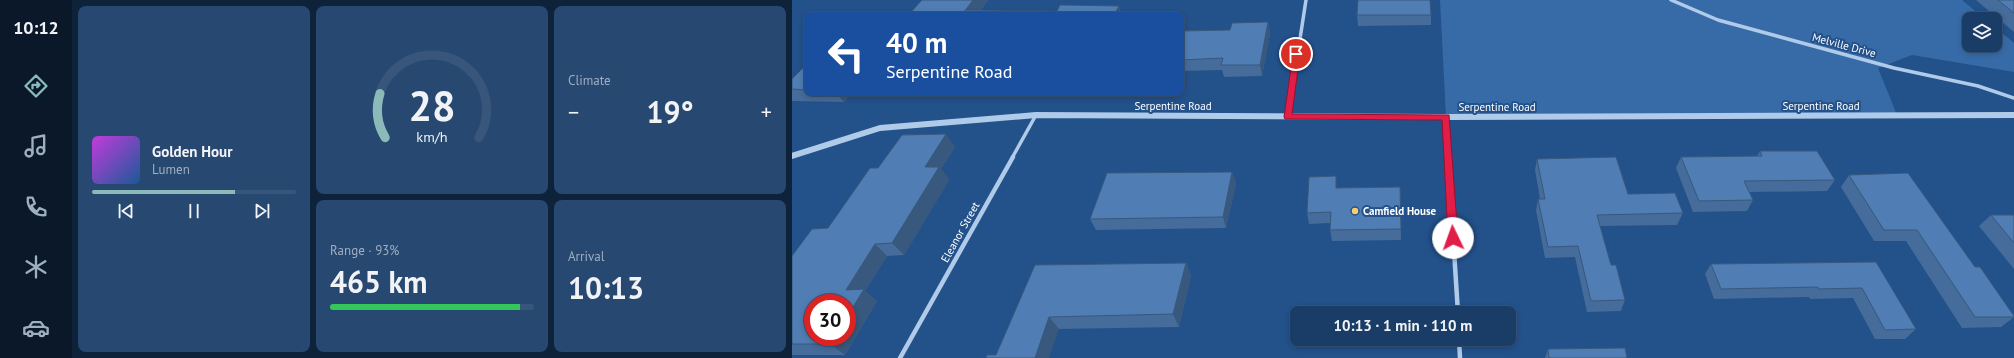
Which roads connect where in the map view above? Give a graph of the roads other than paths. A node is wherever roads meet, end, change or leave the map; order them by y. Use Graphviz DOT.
graph roads {
  1 [pos="1306,0"];
  2 [pos="1671,0"];
  3 [pos="2014,98"];
  4 [pos="1036,115"];
  5 [pos="2014,115"];
  6 [pos="1288,117"];
  7 [pos="1446,117"];
  8 [pos="792,156"];
  9 [pos="1458,306"];
  10 [pos="1459,346"];
  11 [pos="900,358"];
  12 [pos="1460,358"];
  1 -- 6 [label="street"];
  2 -- 3 [label="street, Melville Drive"];
  4 -- 6 [label="street, Serpentine Road"];
  4 -- 8 [label="street, Serpentine Road"];
  4 -- 11 [label="street, Eleanor Street"];
  5 -- 7 [label="street, Serpentine Road"];
  6 -- 7 [label="street, Serpentine Road"];
  7 -- 9 [label="street"];
  10 -- 12 [label="street"];
}
